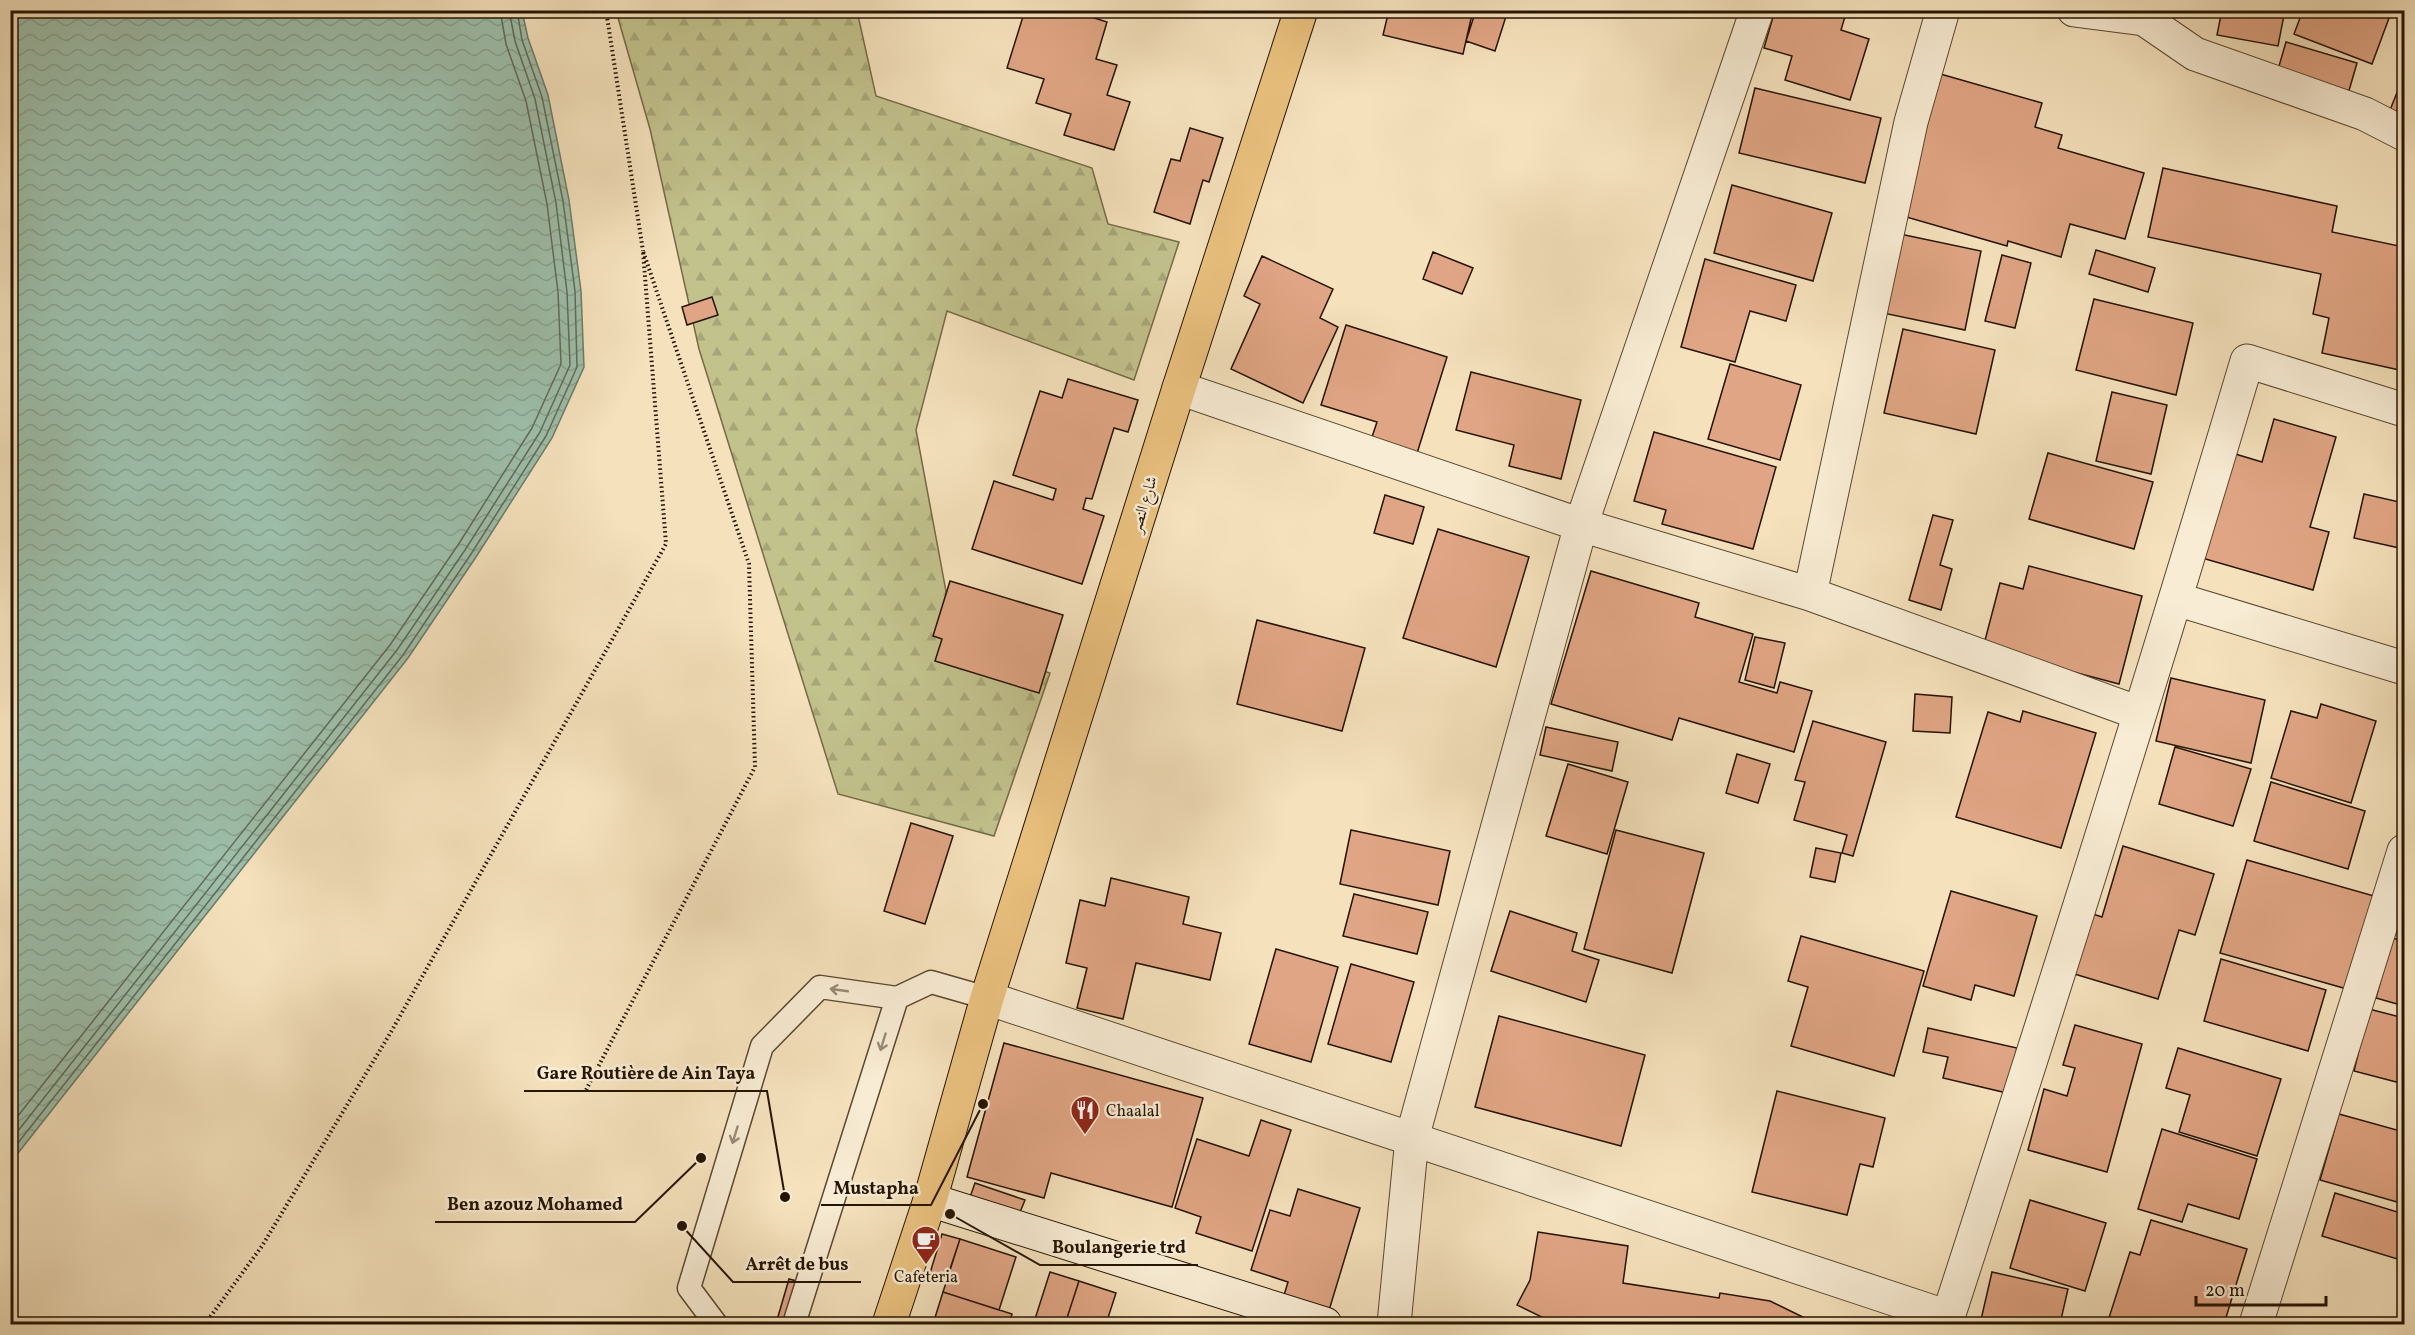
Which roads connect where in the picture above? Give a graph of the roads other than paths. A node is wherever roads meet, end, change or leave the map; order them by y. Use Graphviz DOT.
graph roads {
  1 [pos="1302,10"];
  2 [pos="1757,10"];
  3 [pos="1943,10"];
  4 [pos="2074,10"];
  5 [pos="2404,134"];
  6 [pos="1179,387"];
  7 [pos="2404,410"];
  8 [pos="1581,525"];
  9 [pos="1810,594"];
  10 [pos="2176,598"];
  11 [pos="2404,668"];
  12 [pos="2139,713"];
  13 [pos="2404,851"];
  14 [pos="897,998"];
  15 [pos="987,998"];
  16 [pos="1412,1138"];
  17 [pos="930,1200"];
  18 [pos="1948,1321"];
  19 [pos="716,1324"];
  20 [pos="794,1324"];
  21 [pos="890,1324"];
  22 [pos="1325,1324"];
  23 [pos="1394,1324"];
  24 [pos="2256,1324"];
  1 -- 6 [label="main road, شارع النصر"];
  2 -- 8 [label="street"];
  3 -- 9 [label="street"];
  4 -- 5 [label="street"];
  6 -- 8 [label="street"];
  6 -- 15 [label="main road, شارع النصر"];
  7 -- 10 [label="street"];
  8 -- 9 [label="street"];
  8 -- 16 [label="street"];
  9 -- 12 [label="street"];
  10 -- 11 [label="street"];
  10 -- 12 [label="street"];
  12 -- 18 [label="street"];
  13 -- 24 [label="street"];
  14 -- 15 [label="lane"];
  14 -- 19 [label="lane, one-way"];
  14 -- 20 [label="lane, one-way"];
  15 -- 16 [label="street"];
  15 -- 17 [label="main road, شارع النصر"];
  16 -- 18 [label="street"];
  16 -- 23 [label="street"];
  17 -- 21 [label="main road, شارع النصر"];
  17 -- 22 [label="street"];
}
